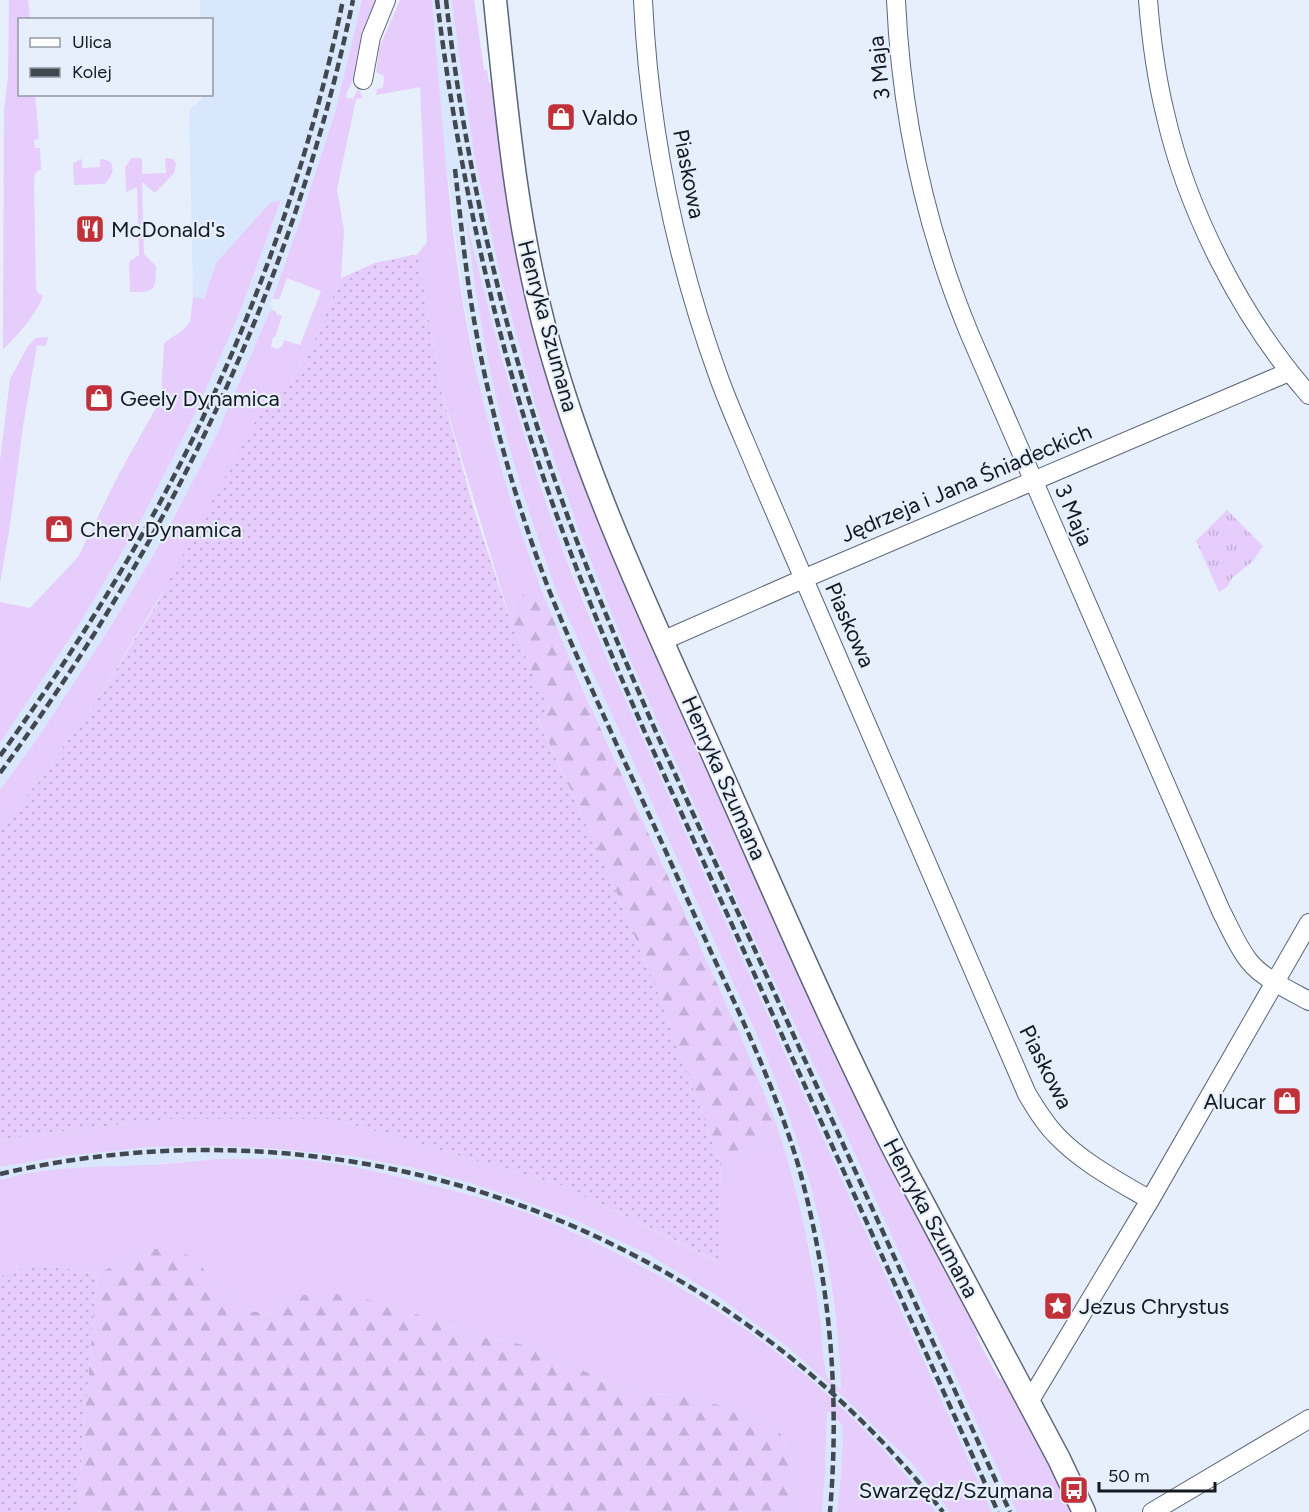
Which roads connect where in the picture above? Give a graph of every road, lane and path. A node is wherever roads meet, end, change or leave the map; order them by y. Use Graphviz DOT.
graph roads {
  1 [pos="386,0"];
  2 [pos="495,0"];
  3 [pos="643,0"];
  4 [pos="896,0"];
  5 [pos="1148,0"];
  6 [pos="363,80"];
  7 [pos="1289,372"];
  8 [pos="1309,394"];
  9 [pos="1033,480"];
  10 [pos="803,579"];
  11 [pos="662,640"];
  12 [pos="1309,923"];
  13 [pos="1275,982"];
  14 [pos="1309,1001"];
  15 [pos="1150,1200"];
  16 [pos="1029,1402"];
  17 [pos="1309,1419"];
  18 [pos="1084,1512"];
  19 [pos="1152,1512"];
  1 -- 6 [label="street"];
  2 -- 11 [label="street, Henryka Szumana"];
  3 -- 10 [label="street, Piaskowa"];
  4 -- 9 [label="street, 3 Maja"];
  5 -- 7 [label="street"];
  7 -- 8 [label="street"];
  7 -- 9 [label="street, Jędrzeja i Jana Śniadeckich"];
  9 -- 10 [label="street, Jędrzeja i Jana Śniadeckich"];
  9 -- 13 [label="street, 3 Maja"];
  10 -- 11 [label="street, Jędrzeja i Jana Śniadeckich"];
  10 -- 15 [label="street, Piaskowa"];
  11 -- 16 [label="street, Henryka Szumana"];
  12 -- 13 [label="street"];
  13 -- 14 [label="street, 3 Maja"];
  13 -- 15 [label="street"];
  15 -- 16 [label="street"];
  16 -- 18 [label="street, Henryka Szumana"];
  17 -- 19 [label="street"];
}
